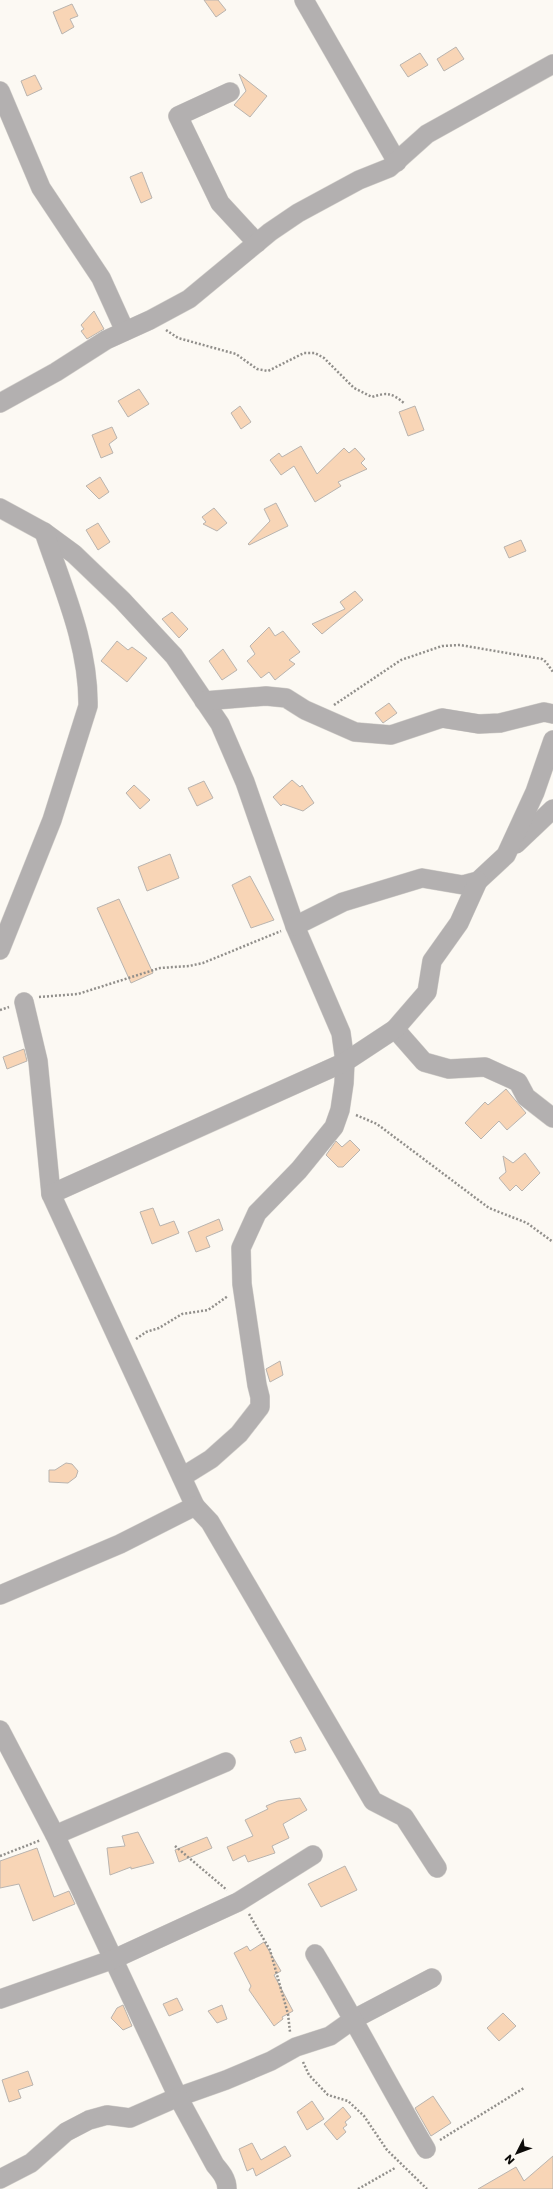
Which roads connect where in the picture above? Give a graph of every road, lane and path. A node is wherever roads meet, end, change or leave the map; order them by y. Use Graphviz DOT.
graph roads {
  1 [pos="304,0"];
  2 [pos="553,64"];
  3 [pos="0,91"];
  4 [pos="230,92"];
  5 [pos="397,162"];
  6 [pos="257,243"];
  7 [pos="150,320"];
  8 [pos="125,331"];
  9 [pos="0,403"];
  10 [pos="404,403"];
  11 [pos="0,508"];
  12 [pos="44,532"];
  13 [pos="553,672"];
  14 [pos="204,701"];
  15 [pos="553,714"];
  16 [pos="319,715"];
  17 [pos="553,740"];
  18 [pos="553,810"];
  19 [pos="506,856"];
  20 [pos="478,881"];
  21 [pos="295,926"];
  22 [pos="0,950"];
  23 [pos="24,1002"];
  24 [pos="0,1010"];
  25 [pos="394,1029"];
  26 [pos="345,1062"];
  27 [pos="340,1110"];
  28 [pos="553,1118"];
  29 [pos="51,1194"];
  30 [pos="553,1242"];
  31 [pos="242,1284"];
  32 [pos="134,1340"];
  33 [pos="182,1477"];
  34 [pos="195,1506"];
  35 [pos="0,1595"];
  36 [pos="0,1730"];
  37 [pos="226,1762"];
  38 [pos="55,1835"];
  39 [pos="175,1846"];
  40 [pos="313,1855"];
  41 [pos="0,1856"];
  42 [pos="437,1868"];
  43 [pos="238,1902"];
  44 [pos="315,1954"];
  45 [pos="114,1959"];
  46 [pos="432,1978"];
  47 [pos="0,1999"];
  48 [pos="354,2019"];
  49 [pos="296,2047"];
  50 [pos="524,2088"];
  51 [pos="178,2097"];
  52 [pos="426,2149"];
  53 [pos="395,2168"];
  54 [pos="0,2179"];
  55 [pos="227,2189"];
  56 [pos="358,2189"];
  57 [pos="427,2189"];
  1 -- 5 [label="street"];
  2 -- 5 [label="street"];
  3 -- 8 [label="street"];
  4 -- 6 [label="street"];
  5 -- 6 [label="street"];
  6 -- 7 [label="street"];
  7 -- 8 [label="street"];
  7 -- 10 [label="path"];
  8 -- 9 [label="street"];
  11 -- 12 [label="street"];
  12 -- 14 [label="street"];
  12 -- 22 [label="street"];
  13 -- 16 [label="path"];
  14 -- 16 [label="street"];
  14 -- 21 [label="street"];
  15 -- 16 [label="street"];
  17 -- 19 [label="street"];
  18 -- 19 [label="street"];
  19 -- 20 [label="street"];
  20 -- 21 [label="street"];
  20 -- 25 [label="street"];
  21 -- 23 [label="path"];
  21 -- 26 [label="street"];
  23 -- 24 [label="path"];
  23 -- 29 [label="street"];
  25 -- 26 [label="street"];
  25 -- 28 [label="street"];
  26 -- 27 [label="street"];
  26 -- 29 [label="street"];
  27 -- 30 [label="path"];
  27 -- 31 [label="street"];
  29 -- 33 [label="street"];
  31 -- 32 [label="path"];
  31 -- 33 [label="street"];
  33 -- 34 [label="street"];
  34 -- 35 [label="street"];
  34 -- 42 [label="street"];
  36 -- 38 [label="street"];
  37 -- 38 [label="street"];
  38 -- 41 [label="path"];
  38 -- 45 [label="street"];
  39 -- 43 [label="path"];
  40 -- 43 [label="street"];
  43 -- 45 [label="street"];
  43 -- 49 [label="path"];
  44 -- 48 [label="street"];
  45 -- 47 [label="street"];
  45 -- 51 [label="street"];
  46 -- 48 [label="street"];
  48 -- 49 [label="street"];
  48 -- 52 [label="street"];
  49 -- 51 [label="street"];
  49 -- 57 [label="path"];
  50 -- 52 [label="path"];
  51 -- 54 [label="street"];
  51 -- 55 [label="street"];
  53 -- 56 [label="path"];
}
